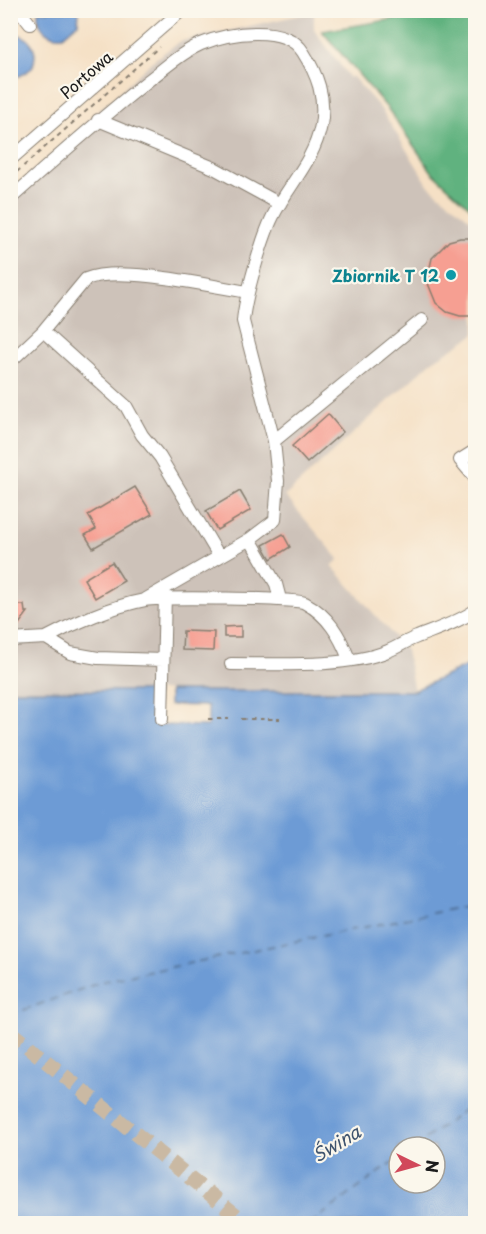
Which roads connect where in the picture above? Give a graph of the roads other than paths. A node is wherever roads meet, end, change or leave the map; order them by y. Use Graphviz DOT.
graph roads {
  1 [pos="19,10"];
  2 [pos="182,10"];
  3 [pos="30,24"];
  4 [pos="98,120"];
  5 [pos="10,160"];
  6 [pos="10,199"];
  7 [pos="279,204"];
  8 [pos="248,292"];
  9 [pos="422,320"];
  10 [pos="43,331"];
  11 [pos="10,362"];
  12 [pos="274,441"];
  13 [pos="476,450"];
  14 [pos="476,479"];
  15 [pos="250,539"];
  16 [pos="219,556"];
  17 [pos="166,586"];
  18 [pos="146,599"];
  19 [pos="280,599"];
  20 [pos="165,600"];
  21 [pos="476,610"];
  22 [pos="46,638"];
  23 [pos="10,640"];
  24 [pos="349,659"];
  25 [pos="163,660"];
  26 [pos="231,664"];
  27 [pos="162,719"];
  1 -- 3 [label="street"];
  2 -- 5 [label="street, Portowa"];
  4 -- 6 [label="street"];
  4 -- 7 [label="street"];
  4 -- 7 [label="street"];
  7 -- 8 [label="street"];
  8 -- 10 [label="street"];
  8 -- 12 [label="street"];
  9 -- 12 [label="street"];
  10 -- 11 [label="street"];
  10 -- 16 [label="street"];
  12 -- 15 [label="street"];
  13 -- 14 [label="street"];
  15 -- 16 [label="street"];
  15 -- 19 [label="street"];
  16 -- 17 [label="street"];
  17 -- 18 [label="street"];
  17 -- 20 [label="street"];
  18 -- 20 [label="street"];
  18 -- 22 [label="street"];
  19 -- 20 [label="street"];
  19 -- 24 [label="street"];
  20 -- 25 [label="street"];
  21 -- 24 [label="street"];
  22 -- 23 [label="street"];
  22 -- 25 [label="street"];
  24 -- 26 [label="street"];
  25 -- 27 [label="street"];
}
